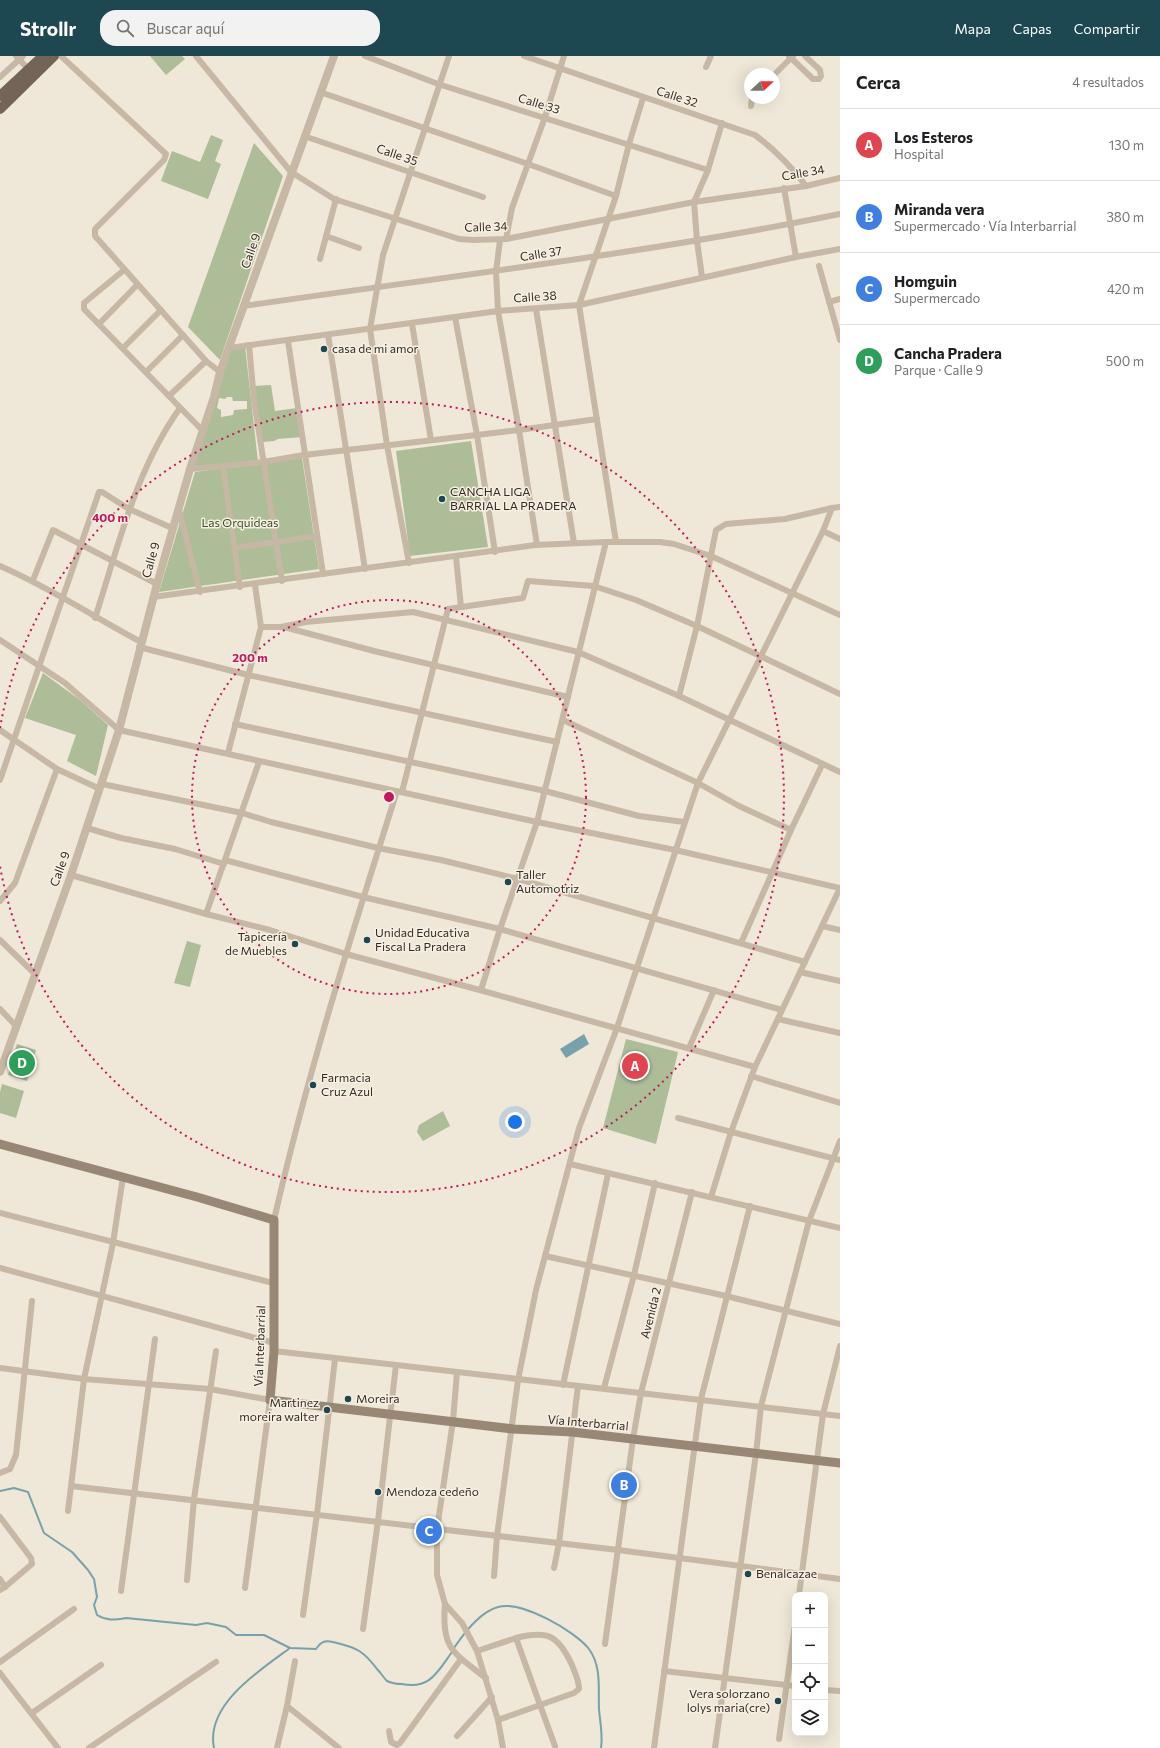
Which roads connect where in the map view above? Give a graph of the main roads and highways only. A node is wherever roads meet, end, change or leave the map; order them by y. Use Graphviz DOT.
graph roads {
  1 [pos="43,56"];
  2 [pos="54,56"];
  3 [pos="32,73"];
  4 [pos="0,96"];
  5 [pos="0,109"];
  6 [pos="0,1144"];
  7 [pos="840,1463"];
  1 -- 3 [label="main road"];
  2 -- 3 [label="main road"];
  3 -- 4 [label="main road"];
  3 -- 5 [label="main road"];
  6 -- 7 [label="main road, Vía Interbarrial"];
}
